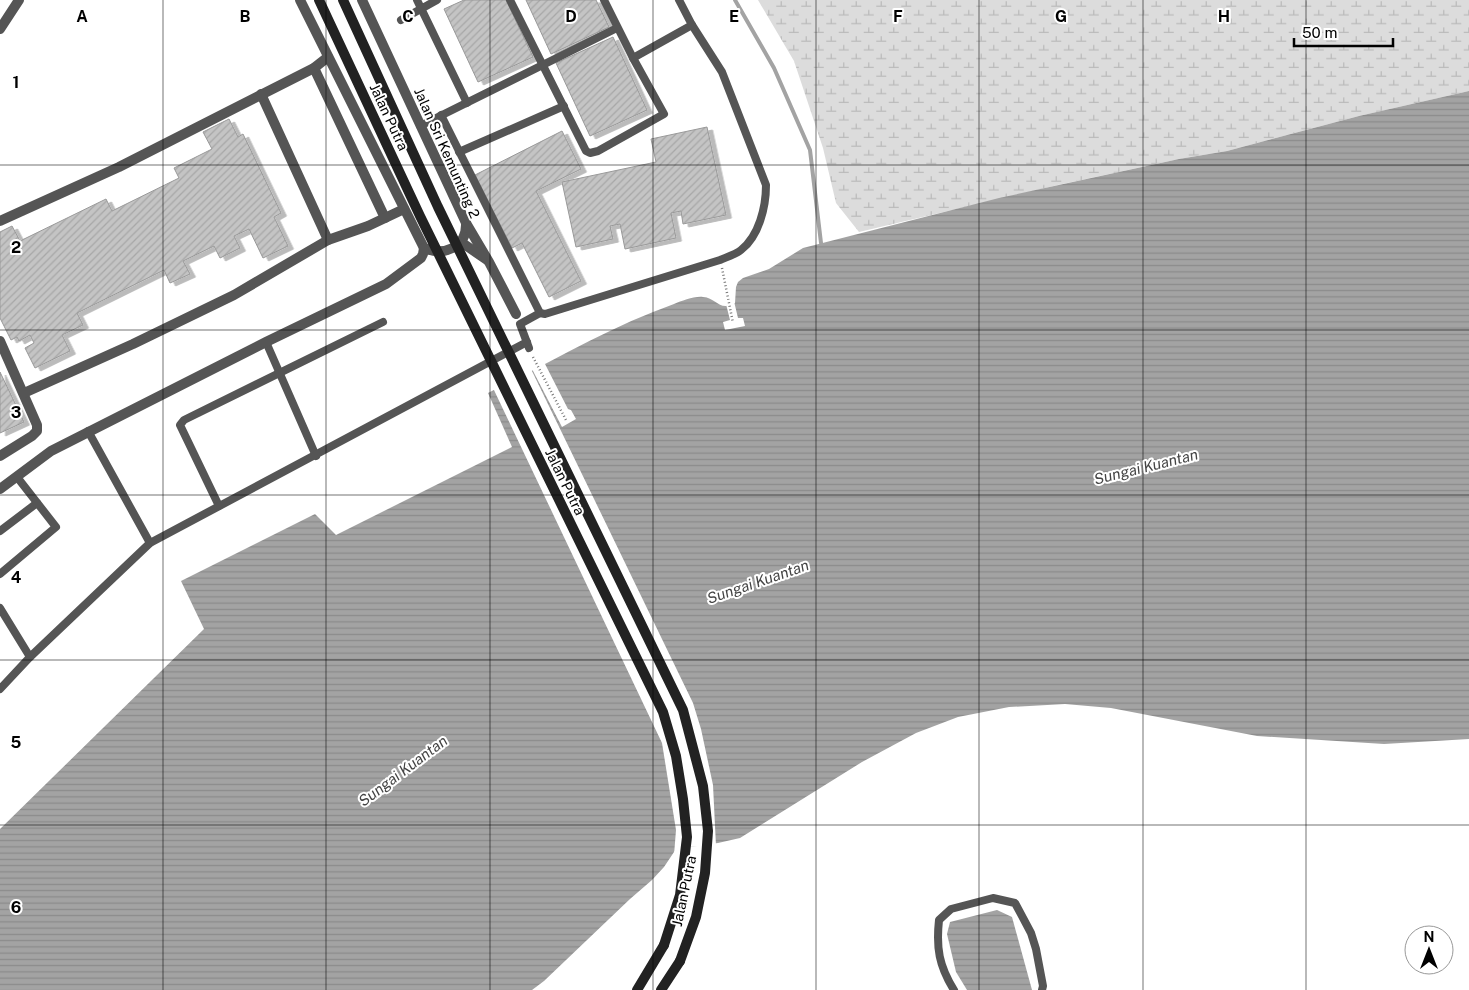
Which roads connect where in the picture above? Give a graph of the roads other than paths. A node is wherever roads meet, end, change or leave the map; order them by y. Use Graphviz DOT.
graph roads {
  1 [pos="20,0"];
  2 [pos="300,0"];
  3 [pos="319,0"];
  4 [pos="342,0"];
  5 [pos="362,0"];
  6 [pos="437,0"];
  7 [pos="510,0"];
  8 [pos="604,0"];
  9 [pos="679,0"];
  10 [pos="419,4"];
  11 [pos="401,20"];
  12 [pos="692,25"];
  13 [pos="617,28"];
  14 [pos="0,30"];
  15 [pos="328,57"];
  16 [pos="633,58"];
  17 [pos="544,65"];
  18 [pos="314,68"];
  19 [pos="261,94"];
  20 [pos="467,103"];
  21 [pos="564,106"];
  22 [pos="441,116"];
  23 [pos="420,126"];
  24 [pos="459,152"];
  25 [pos="404,209"];
  26 [pos="385,218"];
  27 [pos="0,221"];
  28 [pos="466,223"];
  29 [pos="328,240"];
  30 [pos="461,242"];
  31 [pos="424,248"];
  32 [pos="489,262"];
  33 [pos="540,313"];
  34 [pos="518,319"];
  35 [pos="383,322"];
  36 [pos="0,342"];
  37 [pos="266,342"];
  38 [pos="280,372"];
  39 [pos="24,393"];
  40 [pos="88,431"];
  41 [pos="0,456"];
  42 [pos="316,456"];
  43 [pos="17,477"];
  44 [pos="0,489"];
  45 [pos="37,503"];
  46 [pos="219,506"];
  47 [pos="0,531"];
  48 [pos="150,543"];
  49 [pos="0,574"];
  50 [pos="0,608"];
  51 [pos="30,657"];
  52 [pos="0,689"];
  53 [pos="637,990"];
  54 [pos="661,990"];
  55 [pos="954,990"];
  56 [pos="1042,990"];
  1 -- 14 [label="street"];
  2 -- 15 [label="street"];
  3 -- 53 [label="main road, Jalan Putra, bridge"];
  4 -- 54 [label="main road, Jalan Putra, bridge"];
  5 -- 23 [label="street, Jalan Sri Kemunting 2"];
  6 -- 10 [label="lane"];
  7 -- 17 [label="lane"];
  8 -- 13 [label="lane"];
  9 -- 12 [label="lane"];
  10 -- 11 [label="lane"];
  10 -- 20 [label="lane"];
  12 -- 16 [label="lane"];
  12 -- 33 [label="lane"];
  13 -- 16 [label="lane"];
  13 -- 17 [label="lane"];
  15 -- 18 [label="street"];
  15 -- 25 [label="street"];
  16 -- 21 [label="lane"];
  17 -- 20 [label="lane"];
  17 -- 21 [label="lane"];
  18 -- 19 [label="street"];
  18 -- 26 [label="street"];
  19 -- 27 [label="street"];
  19 -- 29 [label="street"];
  20 -- 22 [label="lane"];
  21 -- 24 [label="lane"];
  22 -- 23 [label="lane"];
  22 -- 24 [label="lane"];
  23 -- 28 [label="street, Jalan Sri Kemunting 2"];
  24 -- 33 [label="lane"];
  25 -- 26 [label="street"];
  25 -- 31 [label="street"];
  26 -- 29 [label="street"];
  28 -- 30 [label="street, Jalan Sri Kemunting 2"];
  28 -- 32 [label="street"];
  29 -- 39 [label="street"];
  30 -- 31 [label="street"];
  30 -- 32 [label="street"];
  31 -- 37 [label="street"];
  32 -- 34 [label="street"];
  33 -- 34 [label="lane"];
  34 -- 42 [label="lane"];
  35 -- 38 [label="lane"];
  36 -- 39 [label="street"];
  37 -- 38 [label="lane"];
  37 -- 40 [label="street"];
  38 -- 42 [label="lane"];
  38 -- 46 [label="lane"];
  39 -- 41 [label="street"];
  40 -- 43 [label="street"];
  40 -- 48 [label="lane"];
  42 -- 46 [label="lane"];
  43 -- 44 [label="street"];
  43 -- 45 [label="lane"];
  45 -- 47 [label="lane"];
  45 -- 49 [label="lane"];
  46 -- 48 [label="lane"];
  48 -- 51 [label="lane"];
  50 -- 51 [label="lane"];
  51 -- 52 [label="lane"];
  55 -- 56 [label="lane"];
}
